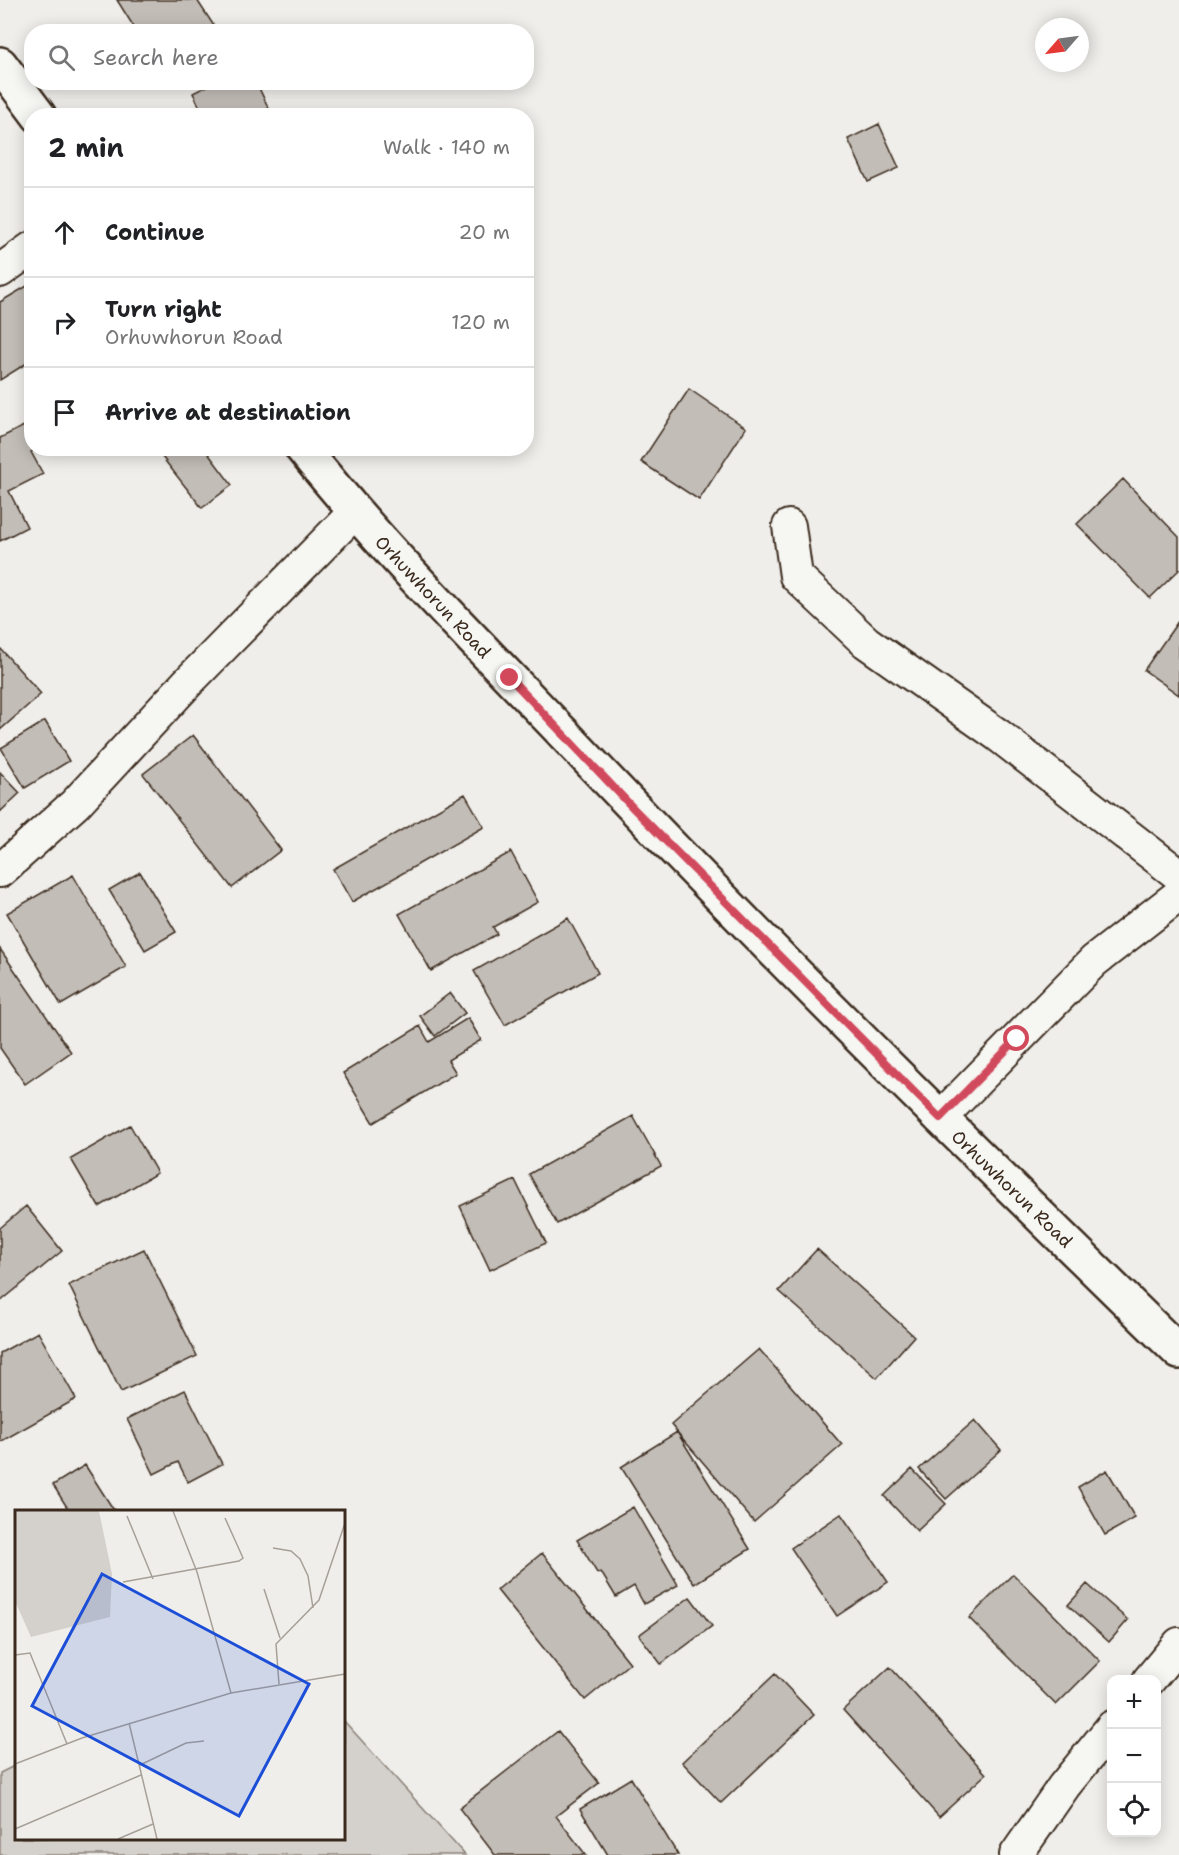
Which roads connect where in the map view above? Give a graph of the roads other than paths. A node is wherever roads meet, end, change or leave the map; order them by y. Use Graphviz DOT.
graph roads {
  1 [pos="0,64"];
  2 [pos="33,108"];
  3 [pos="24,254"];
  4 [pos="0,271"];
  5 [pos="308,456"];
  6 [pos="354,513"];
  7 [pos="789,526"];
  8 [pos="0,871"];
  9 [pos="1179,875"];
  10 [pos="1179,895"];
  11 [pos="940,1118"];
  12 [pos="1179,1352"];
  13 [pos="1179,1644"];
  14 [pos="1153,1675"];
  15 [pos="1110,1729"];
  16 [pos="1016,1855"];
  1 -- 2 [label="street"];
  3 -- 4 [label="street"];
  5 -- 6 [label="street, Orhuwhorun Road"];
  6 -- 8 [label="street"];
  6 -- 11 [label="street, Orhuwhorun Road"];
  7 -- 9 [label="street"];
  10 -- 11 [label="street"];
  11 -- 12 [label="street, Orhuwhorun Road"];
  13 -- 14 [label="street"];
  15 -- 16 [label="street"];
}
